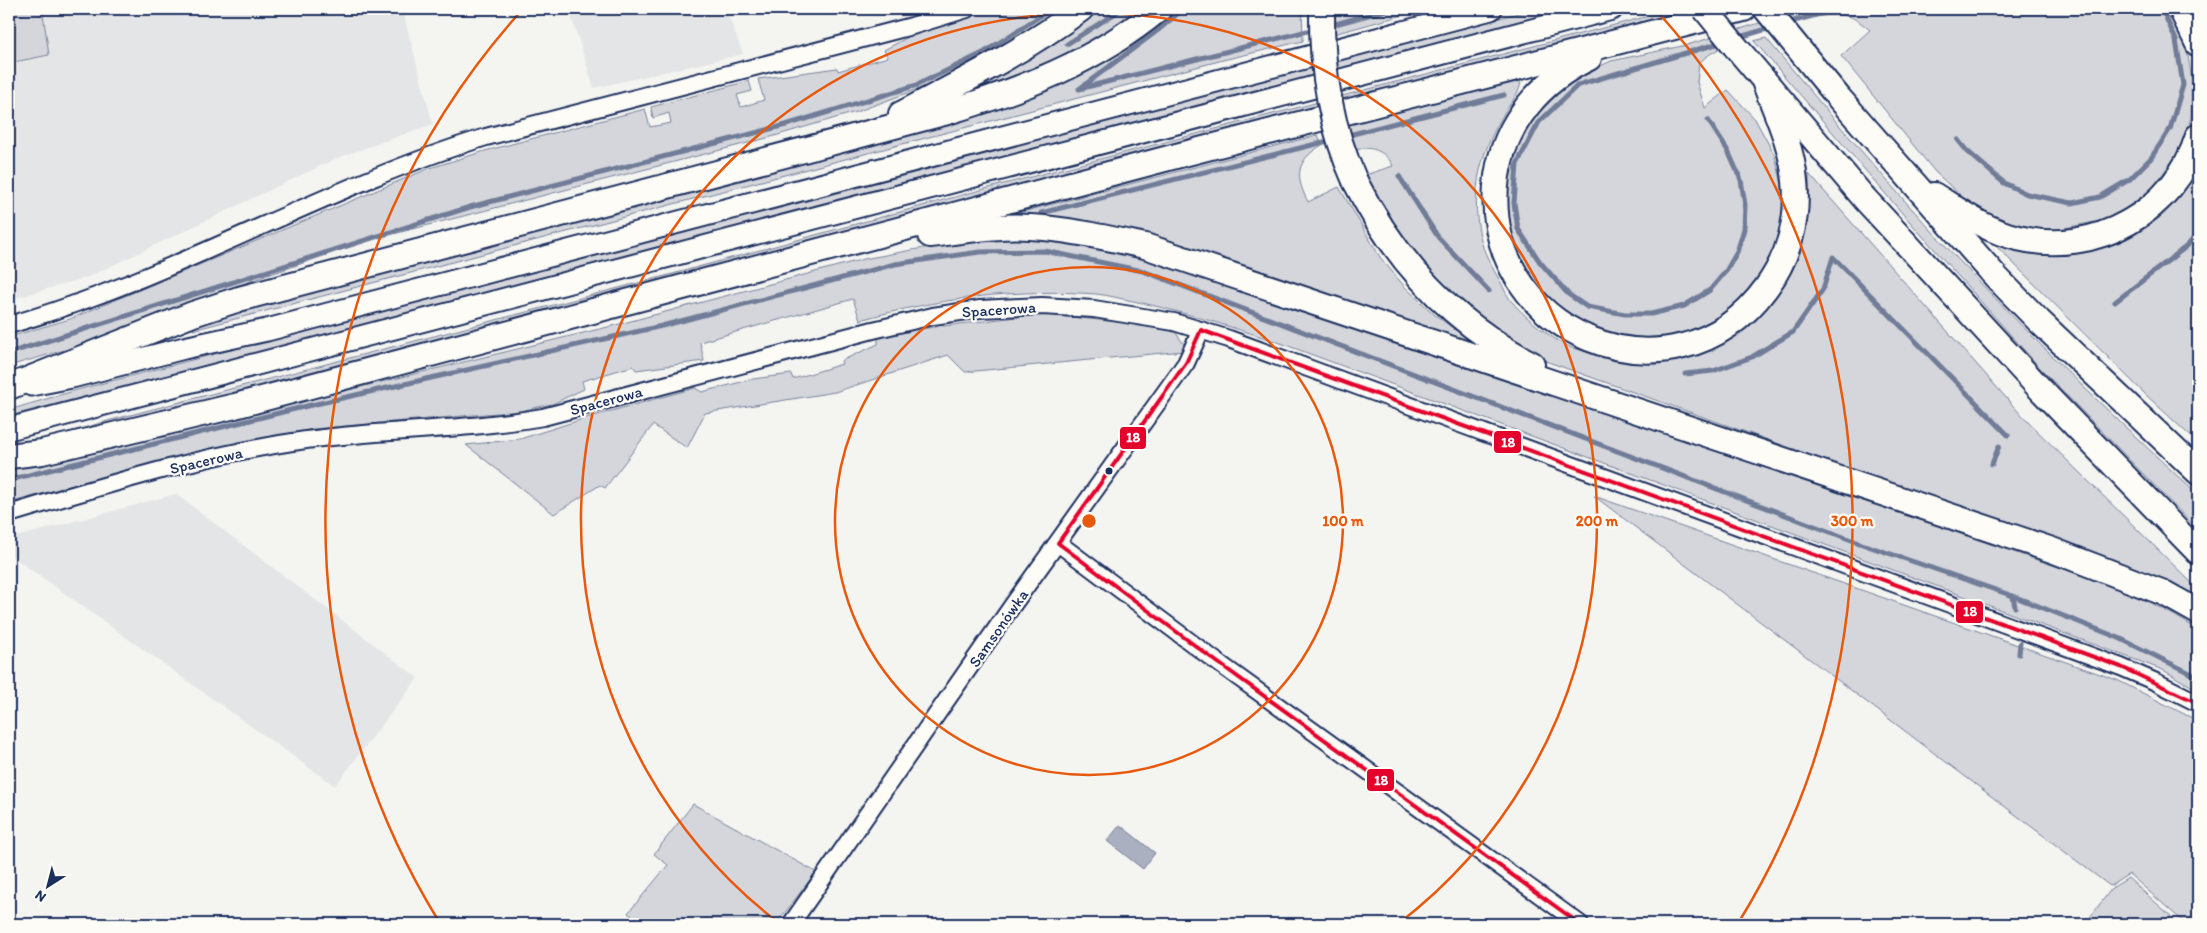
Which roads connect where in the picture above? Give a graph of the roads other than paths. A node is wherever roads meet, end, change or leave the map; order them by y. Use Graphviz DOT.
graph roads {
  1 [pos="967,9"];
  2 [pos="1081,9"];
  3 [pos="1159,9"];
  4 [pos="1322,9"];
  5 [pos="1491,9"];
  6 [pos="1612,9"];
  7 [pos="1705,9"];
  8 [pos="1744,9"];
  9 [pos="1766,9"];
  10 [pos="2182,9"];
  11 [pos="1626,40"];
  12 [pos="2198,44"];
  13 [pos="1764,81"];
  14 [pos="860,135"];
  15 [pos="2198,136"];
  16 [pos="1911,181"];
  17 [pos="846,244"];
  18 [pos="9,325"];
  19 [pos="1201,330"];
  20 [pos="9,388"];
  21 [pos="1632,409"];
  22 [pos="9,430"];
  23 [pos="9,456"];
  24 [pos="2198,472"];
  25 [pos="9,514"];
  26 [pos="1058,543"];
  27 [pos="2198,552"];
  28 [pos="2198,612"];
  29 [pos="2198,704"];
  30 [pos="791,924"];
  31 [pos="1580,924"];
  1 -- 18 [label="street"];
  2 -- 14 [label="highway"];
  3 -- 14 [label="highway"];
  4 -- 21 [label="highway, bridge"];
  5 -- 20 [label="main road"];
  6 -- 22 [label="main road"];
  7 -- 13 [label="highway, bridge"];
  8 -- 11 [label="highway"];
  9 -- 16 [label="highway"];
  10 -- 12 [label="highway"];
  11 -- 13 [label="highway"];
  11 -- 17 [label="highway"];
  13 -- 27 [label="highway"];
  14 -- 20 [label="highway"];
  15 -- 16 [label="highway"];
  16 -- 24 [label="highway"];
  17 -- 21 [label="highway"];
  17 -- 23 [label="highway"];
  19 -- 25 [label="street, Spacerowa"];
  19 -- 26 [label="street, Samsonówka"];
  19 -- 29 [label="street, Spacerowa"];
  21 -- 28 [label="highway"];
  26 -- 30 [label="street, Samsonówka"];
  26 -- 31 [label="street"];
}
